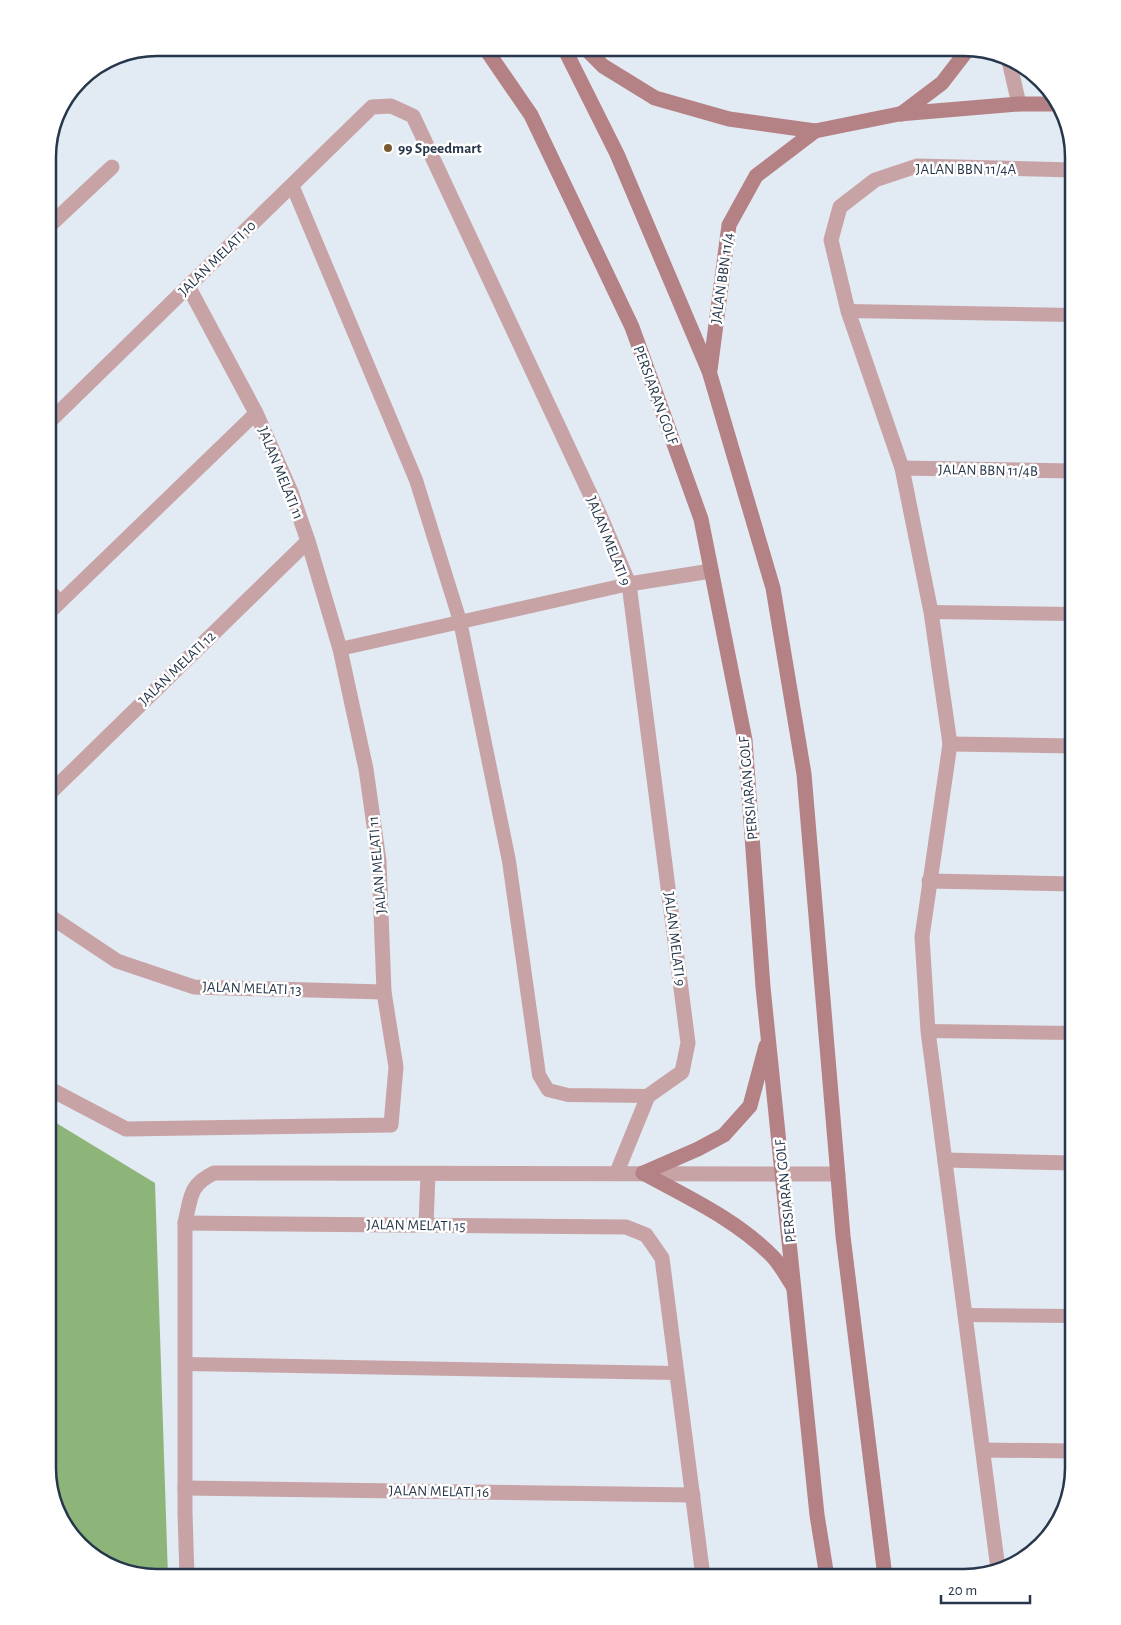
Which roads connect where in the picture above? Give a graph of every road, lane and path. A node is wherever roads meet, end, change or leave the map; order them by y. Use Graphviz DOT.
graph roads {
  1 [pos="491,56"];
  2 [pos="568,56"];
  3 [pos="593,56"];
  4 [pos="963,56"];
  5 [pos="1011,68"];
  6 [pos="1019,104"];
  7 [pos="1049,104"];
  8 [pos="392,106"];
  9 [pos="899,114"];
  10 [pos="815,131"];
  11 [pos="112,167"];
  12 [pos="1065,170"];
  13 [pos="292,185"];
  14 [pos="56,220"];
  15 [pos="188,286"];
  16 [pos="848,311"];
  17 [pos="1065,315"];
  18 [pos="710,371"];
  19 [pos="256,413"];
  20 [pos="56,415"];
  21 [pos="902,468"];
  22 [pos="1065,472"];
  23 [pos="308,541"];
  24 [pos="711,571"];
  25 [pos="629,584"];
  26 [pos="56,598"];
  27 [pos="60,602"];
  28 [pos="56,606"];
  29 [pos="931,612"];
  30 [pos="1065,614"];
  31 [pos="460,621"];
  32 [pos="340,649"];
  33 [pos="950,744"];
  34 [pos="1065,746"];
  35 [pos="56,787"];
  36 [pos="929,881"];
  37 [pos="1065,884"];
  38 [pos="56,920"];
  39 [pos="384,992"];
  40 [pos="928,1031"];
  41 [pos="1065,1033"];
  42 [pos="768,1035"];
  43 [pos="56,1092"];
  44 [pos="648,1096"];
  45 [pos="945,1160"];
  46 [pos="1065,1162"];
  47 [pos="617,1172"];
  48 [pos="643,1173"];
  49 [pos="783,1173"];
  50 [pos="428,1174"];
  51 [pos="838,1174"];
  52 [pos="185,1223"];
  53 [pos="426,1225"];
  54 [pos="794,1288"];
  55 [pos="966,1315"];
  56 [pos="1065,1316"];
  57 [pos="185,1364"];
  58 [pos="676,1373"];
  59 [pos="983,1450"];
  60 [pos="1065,1450"];
  61 [pos="185,1488"];
  62 [pos="693,1495"];
  63 [pos="997,1563"];
  64 [pos="187,1569"];
  65 [pos="702,1569"];
  66 [pos="826,1569"];
  67 [pos="884,1569"];
  1 -- 24 [label="street, PERSIARAN GOLF"];
  2 -- 18 [label="street"];
  3 -- 10 [label="street, JALAN BBN 11/4"];
  4 -- 9 [label="street"];
  5 -- 6 [label="street"];
  6 -- 7 [label="street"];
  6 -- 9 [label="street, JALAN BBN 11/4"];
  8 -- 13 [label="street, JALAN MELATI 10"];
  8 -- 25 [label="street, JALAN MELATI 9"];
  9 -- 10 [label="street, JALAN BBN 11/4"];
  10 -- 18 [label="street, JALAN BBN 11/4"];
  11 -- 14 [label="street"];
  12 -- 16 [label="street, JALAN BBN 11/4A"];
  13 -- 15 [label="street, JALAN MELATI 10"];
  13 -- 31 [label="lane"];
  15 -- 19 [label="street, JALAN MELATI 11"];
  15 -- 20 [label="street, JALAN MELATI 10"];
  16 -- 17 [label="lane"];
  16 -- 21 [label="street"];
  18 -- 51 [label="street"];
  19 -- 23 [label="street, JALAN MELATI 11"];
  19 -- 27 [label="lane"];
  21 -- 22 [label="street, JALAN BBN 11/4B"];
  21 -- 29 [label="street"];
  23 -- 32 [label="street, JALAN MELATI 11"];
  23 -- 35 [label="street, JALAN MELATI 12"];
  24 -- 25 [label="street"];
  24 -- 42 [label="street, PERSIARAN GOLF"];
  25 -- 31 [label="lane"];
  25 -- 44 [label="street, JALAN MELATI 9"];
  26 -- 27 [label="lane"];
  27 -- 28 [label="lane"];
  29 -- 30 [label="lane"];
  29 -- 33 [label="street"];
  31 -- 32 [label="lane"];
  31 -- 44 [label="lane"];
  32 -- 39 [label="street, JALAN MELATI 11"];
  33 -- 34 [label="street"];
  33 -- 36 [label="street"];
  36 -- 37 [label="street"];
  36 -- 40 [label="street"];
  38 -- 39 [label="street, JALAN MELATI 13"];
  39 -- 43 [label="street, JALAN MELATI 11"];
  40 -- 41 [label="lane"];
  40 -- 45 [label="street"];
  42 -- 48 [label="street"];
  42 -- 49 [label="street, PERSIARAN GOLF"];
  44 -- 47 [label="street"];
  45 -- 46 [label="street"];
  45 -- 55 [label="street"];
  47 -- 48 [label="street"];
  47 -- 50 [label="street"];
  48 -- 49 [label="street"];
  48 -- 54 [label="street"];
  49 -- 51 [label="street"];
  49 -- 54 [label="street, PERSIARAN GOLF"];
  50 -- 52 [label="street"];
  50 -- 53 [label="street"];
  51 -- 67 [label="street"];
  52 -- 53 [label="street, JALAN MELATI 15"];
  52 -- 57 [label="street"];
  53 -- 58 [label="street, JALAN MELATI 15"];
  54 -- 66 [label="street, PERSIARAN GOLF"];
  55 -- 56 [label="lane"];
  55 -- 59 [label="street"];
  57 -- 58 [label="lane"];
  57 -- 61 [label="street"];
  58 -- 62 [label="street"];
  59 -- 60 [label="street"];
  59 -- 63 [label="street"];
  61 -- 62 [label="street, JALAN MELATI 16"];
  61 -- 64 [label="street"];
  62 -- 65 [label="street"];
}
